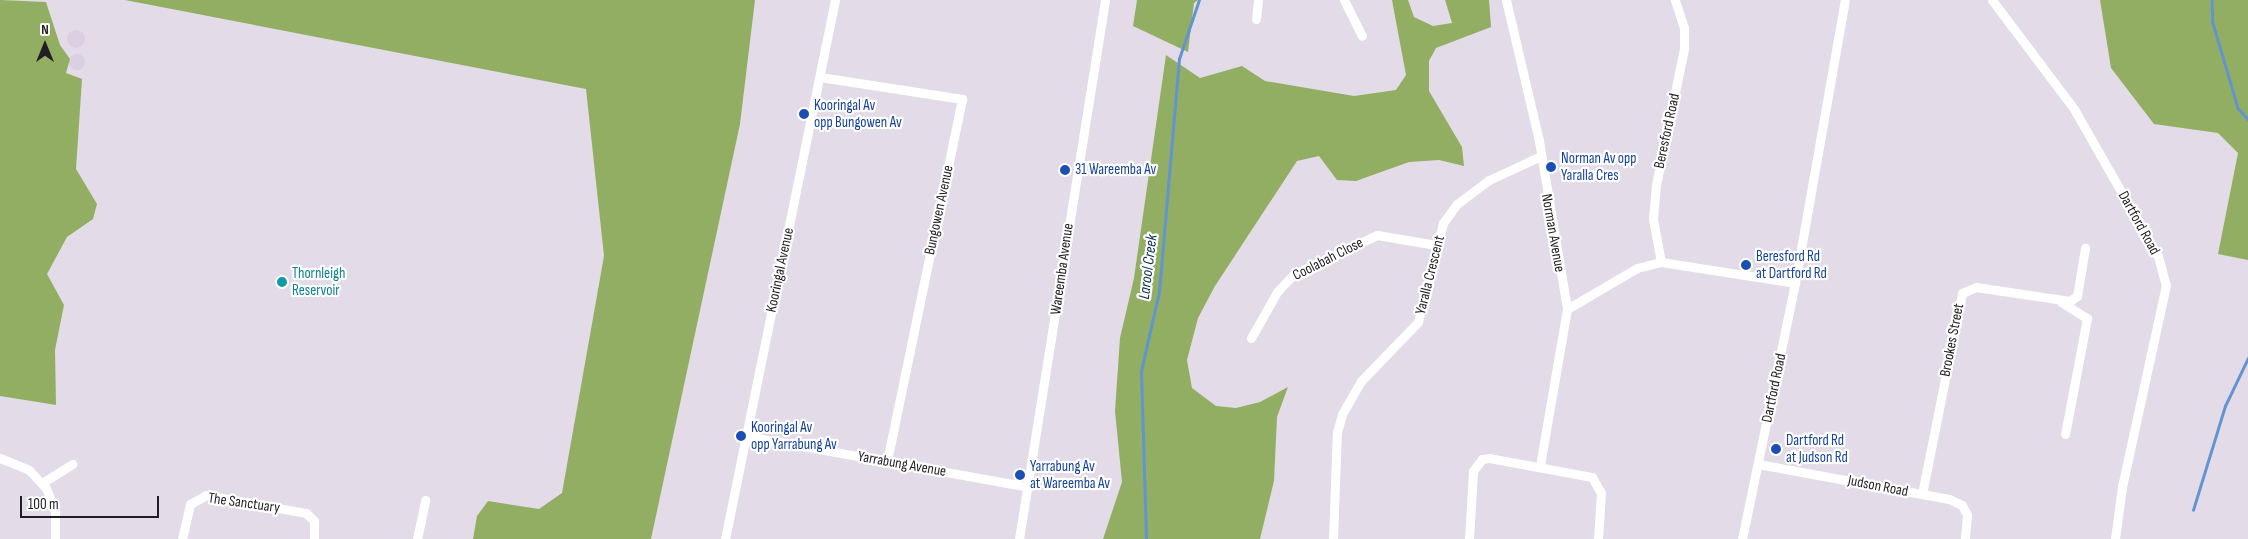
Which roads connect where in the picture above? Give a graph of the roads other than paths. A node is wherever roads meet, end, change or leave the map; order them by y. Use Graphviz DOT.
graph roads {
  1 [pos="835,0"];
  2 [pos="1105,0"];
  3 [pos="1258,0"];
  4 [pos="1344,0"];
  5 [pos="1506,0"];
  6 [pos="1675,0"];
  7 [pos="1845,0"];
  8 [pos="1992,0"];
  9 [pos="1256,20"];
  10 [pos="1362,36"];
  11 [pos="820,77"];
  12 [pos="1541,156"];
  13 [pos="1436,244"];
  14 [pos="2085,248"];
  15 [pos="1661,262"];
  16 [pos="1795,284"];
  17 [pos="2062,302"];
  18 [pos="1567,309"];
  19 [pos="1250,338"];
  20 [pos="2065,434"];
  21 [pos="746,436"];
  22 [pos="0,458"];
  23 [pos="887,461"];
  24 [pos="73,464"];
  25 [pos="1758,464"];
  26 [pos="1540,466"];
  27 [pos="42,483"];
  28 [pos="1030,487"];
  29 [pos="1922,494"];
  30 [pos="425,500"];
  31 [pos="55,539"];
  32 [pos="182,539"];
  33 [pos="314,539"];
  34 [pos="417,539"];
  35 [pos="724,539"];
  36 [pos="1019,539"];
  37 [pos="1333,539"];
  38 [pos="1468,539"];
  39 [pos="1598,539"];
  40 [pos="1742,539"];
  41 [pos="1965,539"];
  42 [pos="2115,539"];
  1 -- 11 [label="street, Kooringal Avenue"];
  2 -- 28 [label="street, Wareemba Avenue"];
  3 -- 9 [label="street"];
  4 -- 10 [label="street"];
  5 -- 12 [label="street, Norman Avenue"];
  6 -- 15 [label="street, Beresford Road"];
  7 -- 16 [label="street, Dartford Road"];
  8 -- 42 [label="street, Dartford Road"];
  11 -- 21 [label="street, Kooringal Avenue"];
  11 -- 23 [label="street, Bungowen Avenue"];
  12 -- 13 [label="street, Yaralla Crescent"];
  12 -- 18 [label="street, Norman Avenue"];
  13 -- 19 [label="street, Coolabah Close"];
  13 -- 37 [label="street, Yaralla Crescent"];
  14 -- 17 [label="street"];
  15 -- 16 [label="street"];
  15 -- 18 [label="street"];
  16 -- 25 [label="street, Dartford Road"];
  17 -- 20 [label="street"];
  17 -- 29 [label="street, Brookes Street"];
  18 -- 26 [label="street, Norman Avenue"];
  21 -- 23 [label="street, Yarrabung Avenue"];
  21 -- 35 [label="street, Kooringal Avenue"];
  22 -- 27 [label="street"];
  23 -- 28 [label="street, Yarrabung Avenue"];
  24 -- 27 [label="street"];
  25 -- 29 [label="street, Judson Road"];
  25 -- 40 [label="street, Dartford Road"];
  26 -- 38 [label="street"];
  26 -- 39 [label="street"];
  27 -- 31 [label="street"];
  28 -- 36 [label="street, Wareemba Avenue"];
  29 -- 41 [label="street, Judson Road"];
  30 -- 34 [label="street"];
  32 -- 33 [label="street, The Sanctuary"];
}
